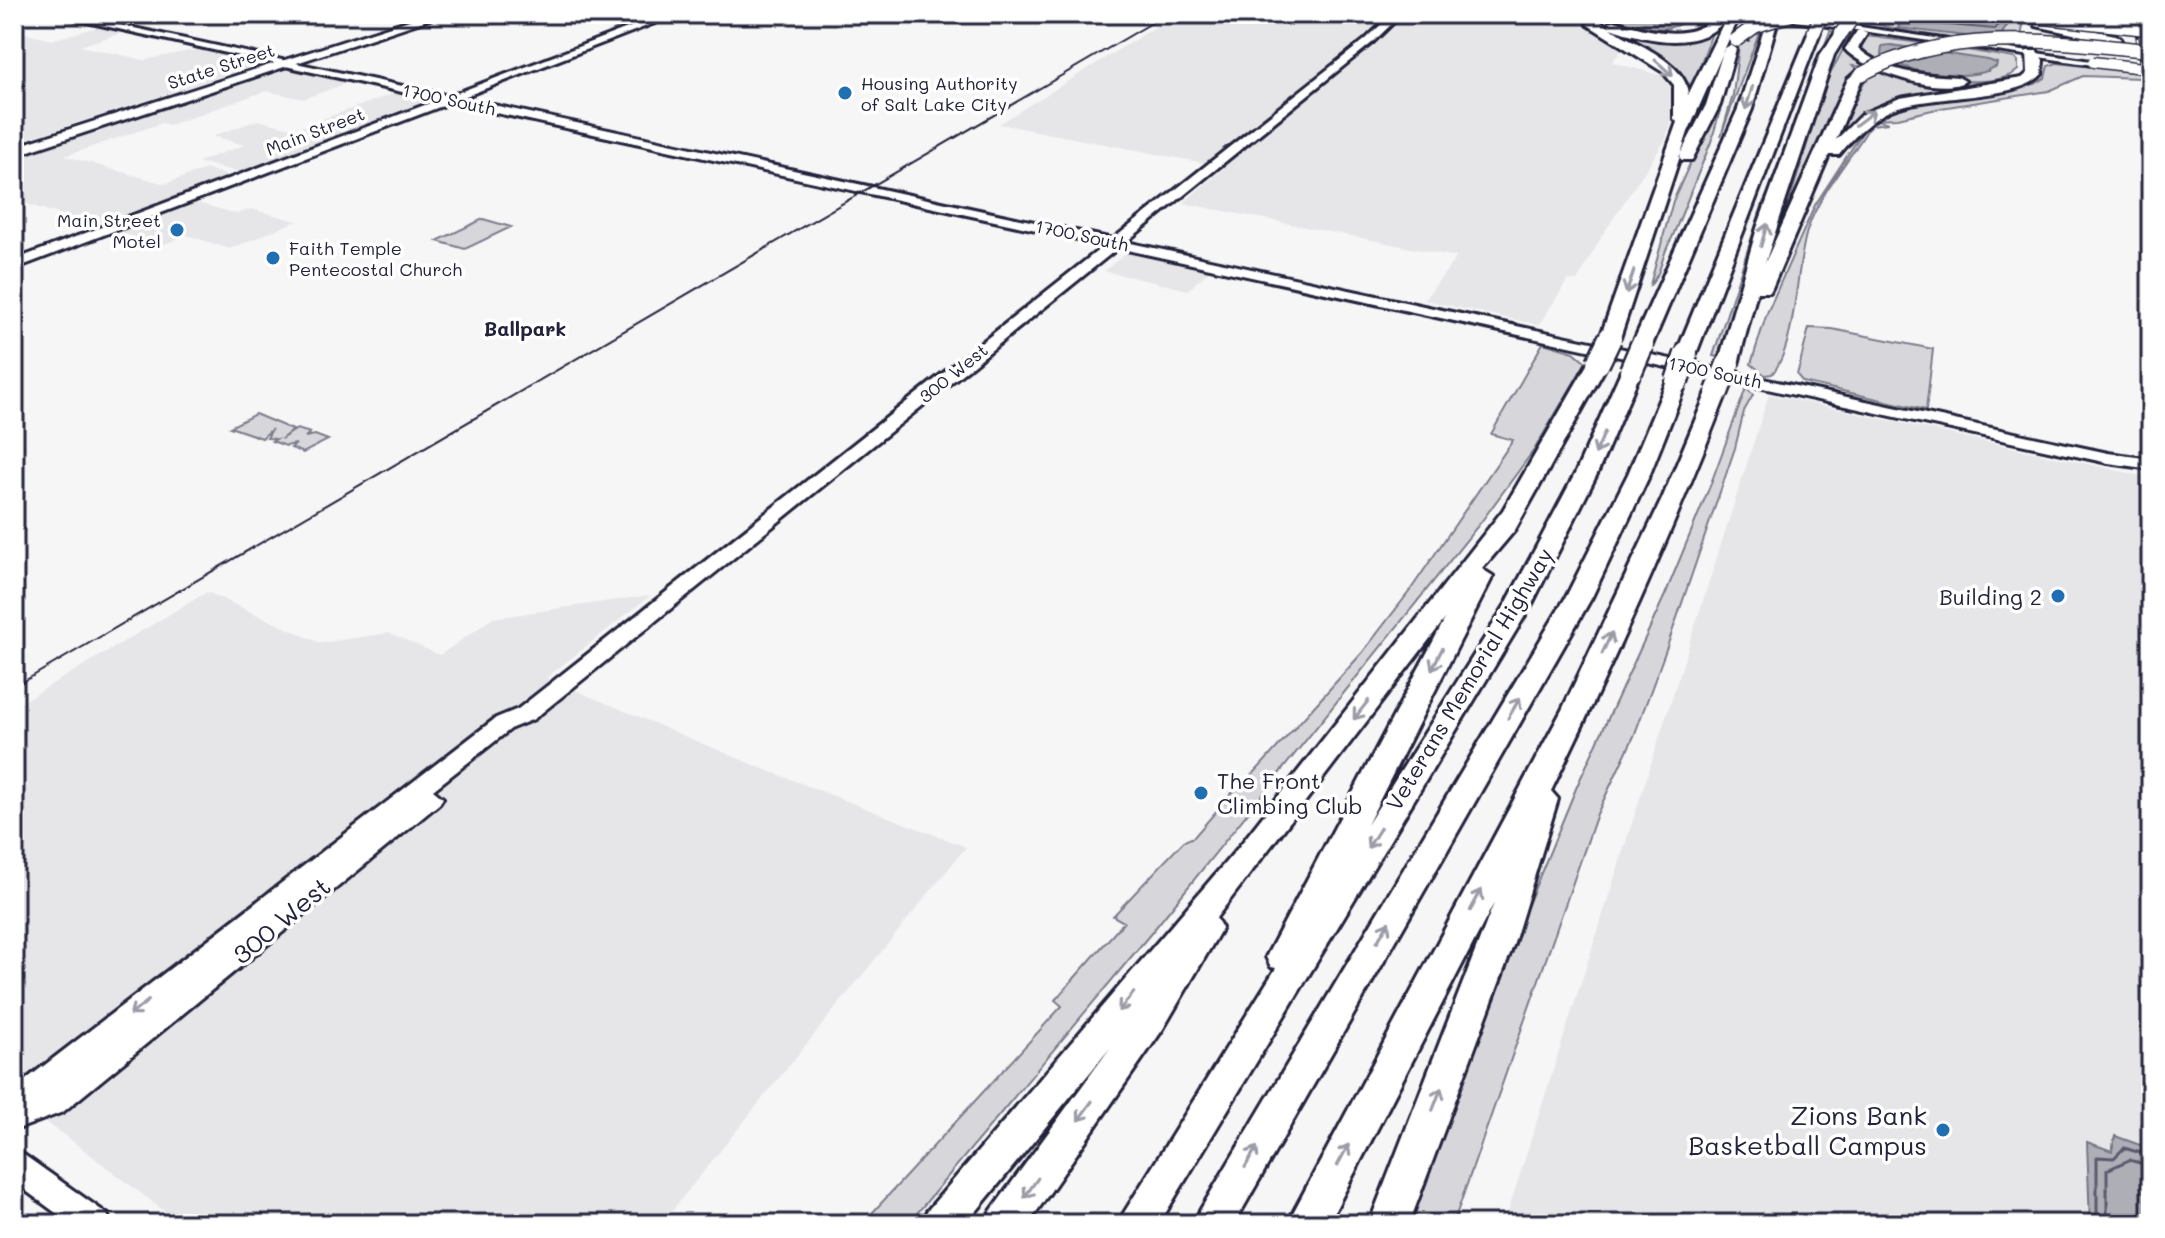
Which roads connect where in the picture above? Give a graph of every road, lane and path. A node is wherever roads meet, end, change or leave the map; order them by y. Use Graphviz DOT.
graph roads {
  1 [pos="56,14"];
  2 [pos="424,14"];
  3 [pos="439,14"];
  4 [pos="673,14"];
  5 [pos="1397,14"];
  6 [pos="1408,14"];
  7 [pos="1590,14"];
  8 [pos="1606,14"];
  9 [pos="1752,14"];
  10 [pos="1793,14"];
  11 [pos="1821,14"];
  12 [pos="2001,14"];
  13 [pos="2011,14"];
  14 [pos="2033,14"];
  15 [pos="1728,15"];
  16 [pos="1774,19"];
  17 [pos="2047,20"];
  18 [pos="1857,22"];
  19 [pos="2151,29"];
  20 [pos="1380,32"];
  21 [pos="2151,38"];
  22 [pos="1735,42"];
  23 [pos="2151,47"];
  24 [pos="2032,54"];
  25 [pos="280,63"];
  26 [pos="2151,69"];
  27 [pos="450,99"];
  28 [pos="1679,136"];
  29 [pos="14,149"];
  30 [pos="1802,202"];
  31 [pos="1649,227"];
  32 [pos="1691,234"];
  33 [pos="1116,242"];
  34 [pos="14,265"];
  35 [pos="1723,378"];
  36 [pos="2108,458"];
  37 [pos="2151,464"];
  38 [pos="2151,472"];
  39 [pos="1511,515"];
  40 [pos="1565,730"];
  41 [pos="1248,857"];
  42 [pos="19,1115"];
  43 [pos="1179,1159"];
  44 [pos="14,1165"];
  45 [pos="96,1224"];
  46 [pos="941,1224"];
  47 [pos="1005,1224"];
  48 [pos="1137,1224"];
  49 [pos="1212,1224"];
  50 [pos="1307,1224"];
  51 [pos="1389,1224"];
  1 -- 25 [label="street, 1700 South"];
  2 -- 25 [label="main road, State Street"];
  3 -- 25 [label="main road, State Street"];
  4 -- 27 [label="street, Main Street"];
  5 -- 20 [label="street, 300 West"];
  6 -- 20 [label="street, 300 West"];
  7 -- 28 [label="highway, one-way"];
  8 -- 15 [label="highway"];
  9 -- 24 [label="street"];
  10 -- 22 [label="highway, bridge"];
  49 -- 11 [label="highway, one-way, bridge"];
  12 -- 17 [label="highway, bridge"];
  13 -- 17 [label="highway, bridge"];
  13 -- 19 [label="highway, bridge"];
  14 -- 24 [label="street"];
  15 -- 28 [label="highway"];
  16 -- 32 [label="highway, Veterans Memorial Highway, one-way"];
  17 -- 21 [label="highway, bridge"];
  17 -- 23 [label="highway"];
  18 -- 24 [label="highway"];
  35 -- 18 [label="highway, one-way"];
  20 -- 33 [label="street, 300 West"];
  22 -- 31 [label="highway"];
  22 -- 32 [label="highway"];
  23 -- 30 [label="highway, bridge"];
  24 -- 26 [label="street, bridge"];
  30 -- 24 [label="highway, one-way"];
  25 -- 27 [label="street, 1700 South"];
  25 -- 29 [label="main road, State Street"];
  27 -- 33 [label="street, 1700 South"];
  27 -- 34 [label="street, Main Street"];
  28 -- 31 [label="highway"];
  30 -- 35 [label="highway"];
  31 -- 39 [label="highway, one-way, bridge"];
  32 -- 43 [label="highway, Veterans Memorial Highway, one-way"];
  33 -- 36 [label="street, 1700 South"];
  33 -- 42 [label="street, 300 West"];
  40 -- 35 [label="highway, one-way"];
  36 -- 37 [label="street, 1700 South"];
  36 -- 38 [label="street, 1700 South"];
  39 -- 41 [label="highway, one-way"];
  39 -- 43 [label="highway, one-way"];
  50 -- 40 [label="highway, one-way"];
  51 -- 40 [label="highway, one-way"];
  41 -- 46 [label="highway, one-way"];
  41 -- 47 [label="highway, one-way"];
  43 -- 48 [label="highway, Veterans Memorial Highway"];
  44 -- 45 [label="street"];
}
